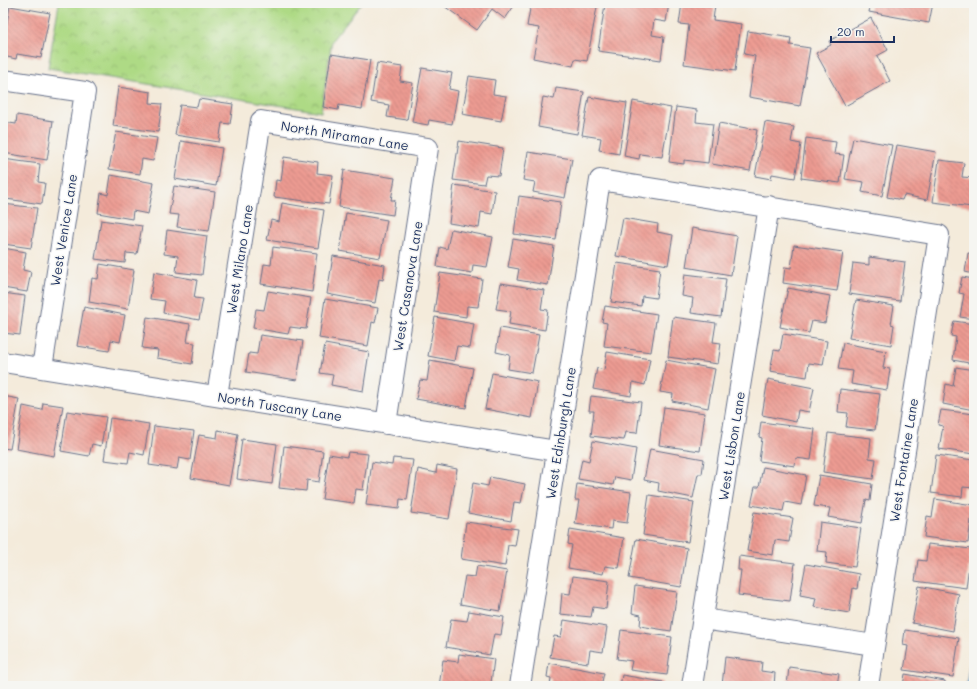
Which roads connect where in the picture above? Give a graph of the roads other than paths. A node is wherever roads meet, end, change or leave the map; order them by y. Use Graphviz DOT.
graph roads {
  1 [pos="3,80"];
  2 [pos="261,121"];
  3 [pos="428,148"];
  4 [pos="769,206"];
  5 [pos="3,362"];
  6 [pos="42,368"];
  7 [pos="216,396"];
  8 [pos="386,424"];
  9 [pos="557,451"];
  10 [pos="703,619"];
  11 [pos="874,645"];
  12 [pos="520,686"];
  13 [pos="692,686"];
  14 [pos="868,686"];
  1 -- 6 [label="street, West Venice Lane"];
  2 -- 3 [label="street, North Miramar Lane"];
  2 -- 7 [label="street, West Milano Lane"];
  3 -- 8 [label="street, West Casanova Lane"];
  4 -- 9 [label="street, West Edinburgh Lane"];
  4 -- 10 [label="street, West Lisbon Lane"];
  4 -- 11 [label="street, West Fontaine Lane"];
  5 -- 6 [label="street, North Tuscany Lane"];
  6 -- 7 [label="street, North Tuscany Lane"];
  7 -- 8 [label="street, North Tuscany Lane"];
  8 -- 9 [label="street, North Tuscany Lane"];
  9 -- 12 [label="street, West Edinburgh Lane"];
  10 -- 11 [label="street"];
  10 -- 13 [label="street, West Lisbon Lane"];
  11 -- 14 [label="street, West Fontaine Lane"];
}
